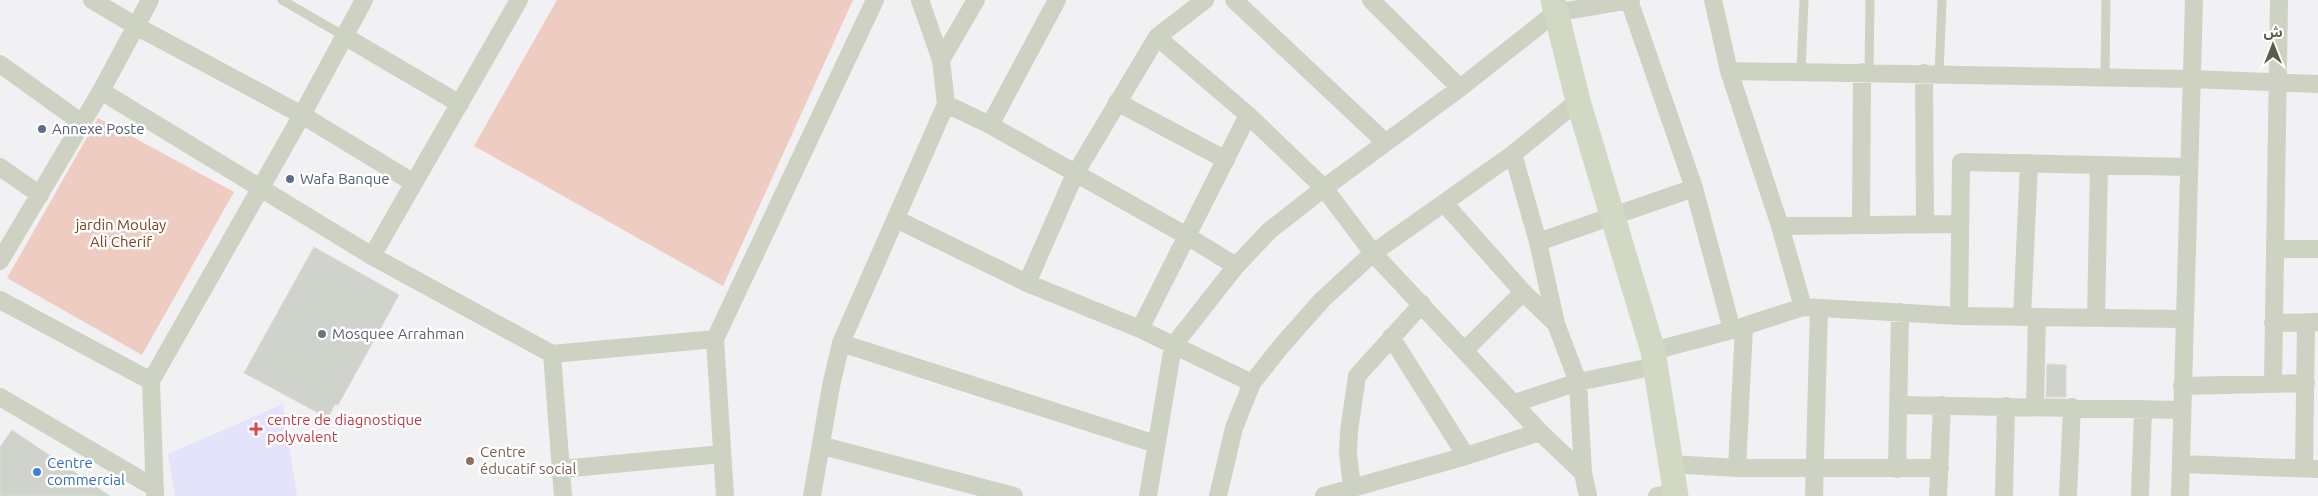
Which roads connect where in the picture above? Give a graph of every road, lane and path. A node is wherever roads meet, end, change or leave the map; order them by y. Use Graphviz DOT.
graph roads {
  1 [pos="92,0"];
  2 [pos="150,0"];
  3 [pos="282,0"];
  4 [pos="364,0"];
  5 [pos="519,0"];
  6 [pos="875,0"];
  7 [pos="920,0"];
  8 [pos="976,0"];
  9 [pos="1057,0"];
  10 [pos="1205,0"];
  11 [pos="1234,0"];
  12 [pos="1371,0"];
  13 [pos="1630,0"];
  14 [pos="1713,0"];
  15 [pos="1804,0"];
  16 [pos="1870,0"];
  17 [pos="1942,0"];
  18 [pos="2106,0"];
  19 [pos="2194,0"];
  20 [pos="2279,0"];
  21 [pos="1554,7"];
  22 [pos="136,26"];
  23 [pos="344,36"];
  24 [pos="1157,37"];
  25 [pos="941,60"];
  26 [pos="0,64"];
  27 [pos="1730,71"];
  28 [pos="1801,72"];
  29 [pos="1866,72"];
  30 [pos="1932,73"];
  31 [pos="2105,77"];
  32 [pos="2191,79"];
  33 [pos="2277,83"];
  34 [pos="2318,84"];
  35 [pos="1460,88"];
  36 [pos="101,91"];
  37 [pos="1578,101"];
  38 [pos="1116,102"];
  39 [pos="460,104"];
  40 [pos="946,104"];
  41 [pos="302,115"];
  42 [pos="1248,115"];
  43 [pos="82,123"];
  44 [pos="990,125"];
  45 [pos="1385,142"];
  46 [pos="1513,154"];
  47 [pos="1226,160"];
  48 [pos="2029,163"];
  49 [pos="2099,165"];
  50 [pos="0,167"];
  51 [pos="2188,167"];
  52 [pos="1075,174"];
  53 [pos="414,183"];
  54 [pos="260,187"];
  55 [pos="1324,188"];
  56 [pos="1694,188"];
  57 [pos="40,195"];
  58 [pos="1444,203"];
  59 [pos="1613,216"];
  60 [pos="896,219"];
  61 [pos="1861,224"];
  62 [pos="1925,224"];
  63 [pos="1960,224"];
  64 [pos="1780,226"];
  65 [pos="1188,236"];
  66 [pos="1538,242"];
  67 [pos="2274,249"];
  68 [pos="2318,249"];
  69 [pos="1373,253"];
  70 [pos="372,256"];
  71 [pos="0,262"];
  72 [pos="1236,266"];
  73 [pos="1026,283"];
  74 [pos="1523,292"];
  75 [pos="0,300"];
  76 [pos="1422,304"];
  77 [pos="1811,307"];
  78 [pos="1900,312"];
  79 [pos="1960,316"];
  80 [pos="2030,317"];
  81 [pos="2096,318"];
  82 [pos="2184,319"];
  83 [pos="2312,322"];
  84 [pos="2273,323"];
  85 [pos="1556,324"];
  86 [pos="1738,328"];
  87 [pos="1140,330"];
  88 [pos="1391,337"];
  89 [pos="715,339"];
  90 [pos="841,342"];
  91 [pos="1173,346"];
  92 [pos="1465,350"];
  93 [pos="552,354"];
  94 [pos="1654,359"];
  95 [pos="151,381"];
  96 [pos="1578,382"];
  97 [pos="1252,383"];
  98 [pos="2306,383"];
  99 [pos="2273,384"];
  100 [pos="2182,386"];
  101 [pos="1515,403"];
  102 [pos="3,405"];
  103 [pos="1898,405"];
  104 [pos="1942,405"];
  105 [pos="2006,406"];
  106 [pos="2035,407"];
  107 [pos="2072,407"];
  108 [pos="2143,409"];
  109 [pos="2182,410"];
  110 [pos="1540,432"];
  111 [pos="1156,444"];
  112 [pos="823,446"];
  113 [pos="722,454"];
  114 [pos="1466,456"];
  115 [pos="1670,464"];
  116 [pos="2181,464"];
  117 [pos="1815,467"];
  118 [pos="1737,468"];
  119 [pos="1940,468"];
  120 [pos="561,469"];
  121 [pos="1897,469"];
  122 [pos="2311,469"];
  123 [pos="1583,473"];
  124 [pos="1352,488"];
  125 [pos="155,492"];
  126 [pos="818,494"];
  127 [pos="1669,495"];
  128 [pos="563,496"];
  129 [pos="725,496"];
  130 [pos="1014,496"];
  131 [pos="1148,496"];
  132 [pos="1218,496"];
  133 [pos="1324,496"];
  134 [pos="1588,496"];
  135 [pos="1814,496"];
  136 [pos="1938,496"];
  137 [pos="2004,496"];
  138 [pos="2068,496"];
  139 [pos="2140,496"];
  140 [pos="2180,496"];
  1 -- 22 [label="street"];
  2 -- 22 [label="street"];
  3 -- 23 [label="lane"];
  4 -- 23 [label="street"];
  5 -- 39 [label="street"];
  6 -- 89 [label="street"];
  7 -- 25 [label="street"];
  8 -- 25 [label="street"];
  9 -- 44 [label="street"];
  10 -- 24 [label="street"];
  11 -- 45 [label="street"];
  12 -- 35 [label="street"];
  13 -- 21 [label="street"];
  13 -- 56 [label="street"];
  14 -- 27 [label="street"];
  15 -- 28 [label="lane"];
  16 -- 29 [label="lane"];
  17 -- 30 [label="lane"];
  18 -- 31 [label="lane"];
  19 -- 32 [label="street"];
  20 -- 33 [label="street"];
  21 -- 35 [label="street"];
  21 -- 37 [label="main road"];
  22 -- 36 [label="street"];
  22 -- 41 [label="street"];
  23 -- 39 [label="street"];
  23 -- 41 [label="street"];
  24 -- 38 [label="street"];
  24 -- 42 [label="street"];
  25 -- 40 [label="street"];
  26 -- 43 [label="street"];
  27 -- 28 [label="street"];
  27 -- 64 [label="street"];
  28 -- 29 [label="street"];
  29 -- 30 [label="street"];
  29 -- 61 [label="street"];
  30 -- 31 [label="street"];
  30 -- 62 [label="street"];
  31 -- 32 [label="street"];
  32 -- 33 [label="street"];
  32 -- 51 [label="street"];
  33 -- 34 [label="street"];
  33 -- 67 [label="street"];
  35 -- 45 [label="street"];
  36 -- 43 [label="street"];
  36 -- 54 [label="street"];
  37 -- 46 [label="street"];
  37 -- 59 [label="main road"];
  38 -- 47 [label="street"];
  38 -- 52 [label="street"];
  39 -- 53 [label="street"];
  40 -- 44 [label="street"];
  40 -- 60 [label="street"];
  41 -- 53 [label="street"];
  41 -- 54 [label="street"];
  42 -- 47 [label="street"];
  42 -- 55 [label="street"];
  43 -- 57 [label="street"];
  44 -- 52 [label="street"];
  45 -- 55 [label="street"];
  46 -- 58 [label="street"];
  46 -- 66 [label="street"];
  47 -- 65 [label="street"];
  48 -- 49 [label="street"];
  48 -- 63 [label="street"];
  48 -- 80 [label="street"];
  49 -- 51 [label="street"];
  49 -- 81 [label="street"];
  50 -- 57 [label="street"];
  51 -- 82 [label="street"];
  52 -- 65 [label="street"];
  52 -- 73 [label="street"];
  53 -- 70 [label="street"];
  54 -- 70 [label="street"];
  54 -- 95 [label="street"];
  55 -- 69 [label="street"];
  55 -- 72 [label="street"];
  56 -- 59 [label="street"];
  56 -- 86 [label="street"];
  57 -- 71 [label="street"];
  58 -- 69 [label="street"];
  58 -- 74 [label="street"];
  59 -- 66 [label="street"];
  59 -- 94 [label="main road"];
  60 -- 73 [label="street"];
  60 -- 90 [label="street"];
  61 -- 62 [label="street"];
  61 -- 64 [label="street"];
  62 -- 63 [label="street"];
  63 -- 79 [label="street"];
  64 -- 77 [label="street"];
  65 -- 72 [label="street"];
  65 -- 87 [label="street"];
  66 -- 85 [label="street"];
  67 -- 68 [label="street"];
  67 -- 84 [label="street"];
  69 -- 76 [label="street"];
  69 -- 97 [label="street"];
  70 -- 93 [label="street"];
  72 -- 91 [label="street"];
  73 -- 87 [label="street"];
  74 -- 85 [label="street"];
  74 -- 92 [label="street"];
  75 -- 95 [label="street"];
  76 -- 88 [label="street"];
  76 -- 92 [label="street"];
  77 -- 78 [label="street"];
  77 -- 86 [label="street"];
  77 -- 117 [label="street"];
  78 -- 79 [label="street"];
  78 -- 103 [label="street"];
  79 -- 80 [label="street"];
  80 -- 81 [label="street"];
  80 -- 106 [label="street"];
  81 -- 82 [label="street"];
  82 -- 100 [label="street"];
  83 -- 84 [label="street"];
  83 -- 98 [label="street"];
  84 -- 99 [label="street"];
  85 -- 96 [label="street"];
  86 -- 94 [label="street"];
  86 -- 118 [label="street"];
  87 -- 91 [label="street"];
  88 -- 114 [label="street"];
  88 -- 124 [label="street"];
  89 -- 93 [label="street"];
  89 -- 113 [label="street"];
  90 -- 111 [label="street"];
  90 -- 112 [label="street"];
  91 -- 97 [label="street"];
  91 -- 111 [label="street"];
  92 -- 101 [label="street"];
  93 -- 120 [label="street"];
  94 -- 96 [label="street"];
  94 -- 115 [label="main road"];
  95 -- 125 [label="street"];
  96 -- 101 [label="street"];
  96 -- 123 [label="street"];
  97 -- 132 [label="street"];
  98 -- 99 [label="street"];
  98 -- 122 [label="street"];
  99 -- 100 [label="street"];
  100 -- 109 [label="street"];
  101 -- 110 [label="street"];
  102 -- 125 [label="street"];
  103 -- 104 [label="street"];
  103 -- 121 [label="street"];
  104 -- 105 [label="street"];
  104 -- 119 [label="street"];
  105 -- 106 [label="street"];
  105 -- 137 [label="street"];
  106 -- 107 [label="street"];
  107 -- 108 [label="street"];
  107 -- 138 [label="street"];
  108 -- 109 [label="street"];
  108 -- 139 [label="street"];
  109 -- 116 [label="street"];
  110 -- 114 [label="street"];
  110 -- 123 [label="street"];
  111 -- 131 [label="street"];
  112 -- 126 [label="street"];
  112 -- 130 [label="street"];
  113 -- 120 [label="street"];
  113 -- 129 [label="street"];
  114 -- 124 [label="street"];
  115 -- 118 [label="street"];
  115 -- 127 [label="main road"];
  116 -- 122 [label="street"];
  116 -- 140 [label="street"];
  117 -- 118 [label="street"];
  117 -- 121 [label="street"];
  117 -- 135 [label="street"];
  119 -- 121 [label="street"];
  119 -- 136 [label="street"];
  120 -- 128 [label="street"];
  123 -- 134 [label="street"];
  124 -- 133 [label="street"];
}
